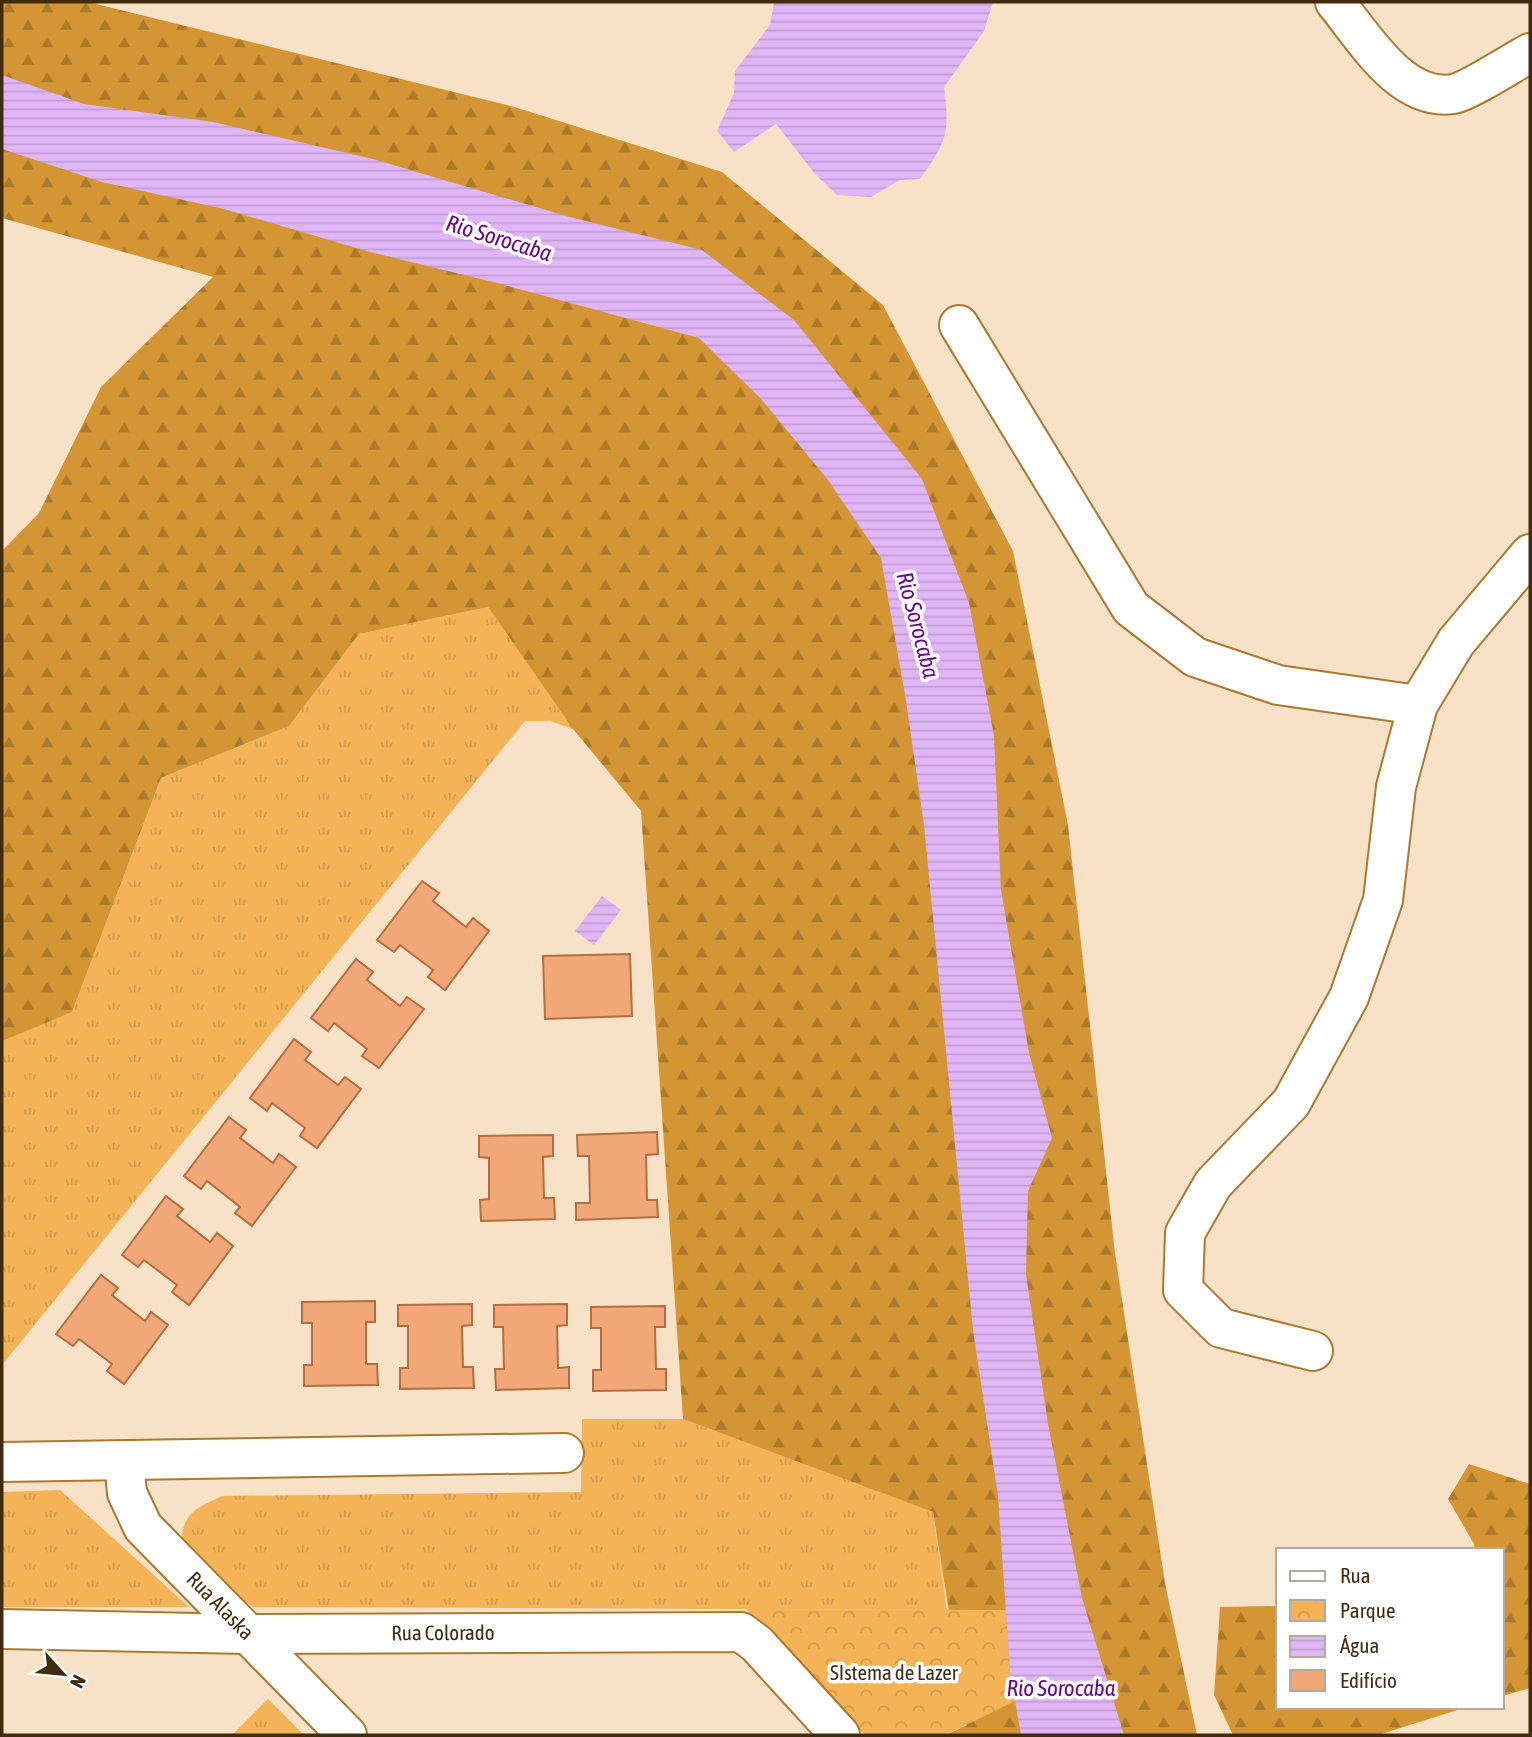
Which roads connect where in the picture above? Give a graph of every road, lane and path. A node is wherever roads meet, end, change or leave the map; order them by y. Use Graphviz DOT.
graph roads {
  1 [pos="1335,2"];
  2 [pos="1530,53"];
  3 [pos="960,325"];
  4 [pos="1530,554"];
  5 [pos="1418,705"];
  6 [pos="1313,1351"];
  7 [pos="564,1453"];
  8 [pos="124,1461"];
  9 [pos="2,1462"];
  10 [pos="2,1629"];
  11 [pos="247,1634"];
  12 [pos="346,1735"];
  13 [pos="840,1735"];
  1 -- 2 [label="street"];
  3 -- 5 [label="street"];
  4 -- 5 [label="street"];
  5 -- 6 [label="street"];
  7 -- 8 [label="street"];
  8 -- 9 [label="street"];
  8 -- 11 [label="street, Rua Alaska"];
  10 -- 11 [label="street, Rua Colorado"];
  11 -- 12 [label="street, Rua Alaska"];
  11 -- 13 [label="street, Rua Colorado"];
}
